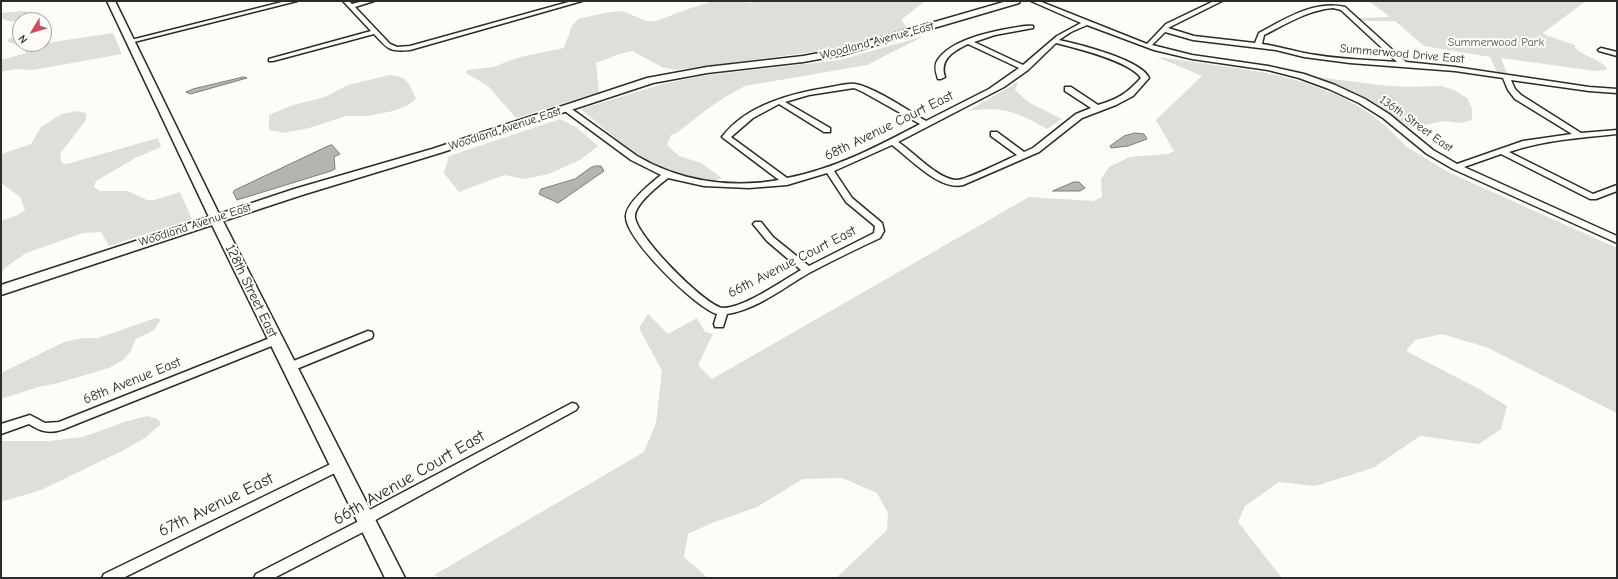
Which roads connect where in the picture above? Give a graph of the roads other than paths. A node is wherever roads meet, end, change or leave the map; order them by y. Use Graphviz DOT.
graph roads {
  1 [pos="112,1"];
  2 [pos="294,1"];
  3 [pos="371,1"];
  4 [pos="579,1"];
  5 [pos="1016,1"];
  6 [pos="1034,1"];
  7 [pos="1218,1"];
  8 [pos="348,4"];
  9 [pos="1086,23"];
  10 [pos="1030,27"];
  11 [pos="1163,29"];
  12 [pos="376,32"];
  13 [pos="130,41"];
  14 [pos="1055,41"];
  15 [pos="969,42"];
  16 [pos="1148,46"];
  17 [pos="1258,46"];
  18 [pos="1601,50"];
  19 [pos="1617,54"];
  20 [pos="271,60"];
  21 [pos="1404,64"];
  22 [pos="1025,68"];
  23 [pos="1506,76"];
  24 [pos="941,77"];
  25 [pos="1068,89"];
  26 [pos="1617,91"];
  27 [pos="780,101"];
  28 [pos="1097,108"];
  29 [pos="566,109"];
  30 [pos="926,124"];
  31 [pos="827,130"];
  32 [pos="1617,132"];
  33 [pos="994,134"];
  34 [pos="1578,135"];
  35 [pos="892,142"];
  36 [pos="1501,151"];
  37 [pos="1024,156"];
  38 [pos="1456,167"];
  39 [pos="829,170"];
  40 [pos="667,175"];
  41 [pos="787,182"];
  42 [pos="1617,188"];
  43 [pos="216,219"];
  44 [pos="758,224"];
  45 [pos="1617,240"];
  46 [pos="808,270"];
  47 [pos="1,290"];
  48 [pos="723,312"];
  49 [pos="719,324"];
  50 [pos="368,335"];
  51 [pos="275,340"];
  52 [pos="290,367"];
  53 [pos="572,407"];
  54 [pos="1,429"];
  55 [pos="339,465"];
  56 [pos="365,519"];
  57 [pos="109,578"];
  58 [pos="261,578"];
  59 [pos="395,578"];
  1 -- 13 [label="street, 128th Street East"];
  2 -- 13 [label="street"];
  3 -- 8 [label="street"];
  4 -- 12 [label="street"];
  5 -- 29 [label="street, Woodland Avenue East"];
  6 -- 9 [label="street, 136th Street East"];
  7 -- 11 [label="street"];
  8 -- 12 [label="street"];
  9 -- 14 [label="street, 68th Avenue Court East"];
  9 -- 16 [label="street, 136th Street East"];
  10 -- 15 [label="street, 68th Avenue Court East"];
  11 -- 16 [label="street"];
  11 -- 17 [label="street, Summerwood Drive East"];
  12 -- 20 [label="street"];
  13 -- 43 [label="street, 128th Street East"];
  14 -- 22 [label="street, 68th Avenue Court East"];
  14 -- 28 [label="street"];
  15 -- 22 [label="street"];
  15 -- 24 [label="street, 68th Avenue Court East"];
  16 -- 38 [label="street, 136th Street East"];
  17 -- 21 [label="street, Summerwood Drive East"];
  17 -- 21 [label="street"];
  18 -- 19 [label="street"];
  21 -- 23 [label="street, Summerwood Drive East"];
  22 -- 30 [label="street, 68th Avenue Court East"];
  23 -- 26 [label="street, Summerwood Drive East"];
  23 -- 34 [label="street"];
  25 -- 28 [label="street"];
  27 -- 30 [label="street"];
  27 -- 31 [label="street"];
  27 -- 41 [label="street"];
  28 -- 37 [label="street"];
  29 -- 40 [label="street, 68th Avenue Court East"];
  29 -- 43 [label="street, Woodland Avenue East"];
  30 -- 35 [label="street, 68th Avenue Court East"];
  32 -- 34 [label="street"];
  33 -- 37 [label="street"];
  34 -- 36 [label="street"];
  35 -- 37 [label="street"];
  35 -- 39 [label="street, 68th Avenue Court East"];
  36 -- 38 [label="street"];
  36 -- 42 [label="street"];
  38 -- 45 [label="street, 136th Street East"];
  39 -- 41 [label="street, 68th Avenue Court East"];
  39 -- 46 [label="street, 66th Avenue Court East"];
  40 -- 41 [label="street, 68th Avenue Court East"];
  40 -- 48 [label="street"];
  43 -- 47 [label="street, Woodland Avenue East"];
  43 -- 51 [label="street, 128th Street East"];
  44 -- 46 [label="street"];
  46 -- 48 [label="street, 66th Avenue Court East"];
  48 -- 49 [label="street, 66th Avenue Court East"];
  50 -- 52 [label="street"];
  51 -- 52 [label="street, 128th Street East"];
  51 -- 54 [label="street, 68th Avenue East"];
  52 -- 55 [label="street, 128th Street East"];
  53 -- 56 [label="street, 66th Avenue Court East"];
  55 -- 56 [label="street, 128th Street East"];
  55 -- 57 [label="street, 67th Avenue East"];
  56 -- 58 [label="street, 66th Avenue Court East"];
  56 -- 59 [label="street, 128th Street East"];
}
